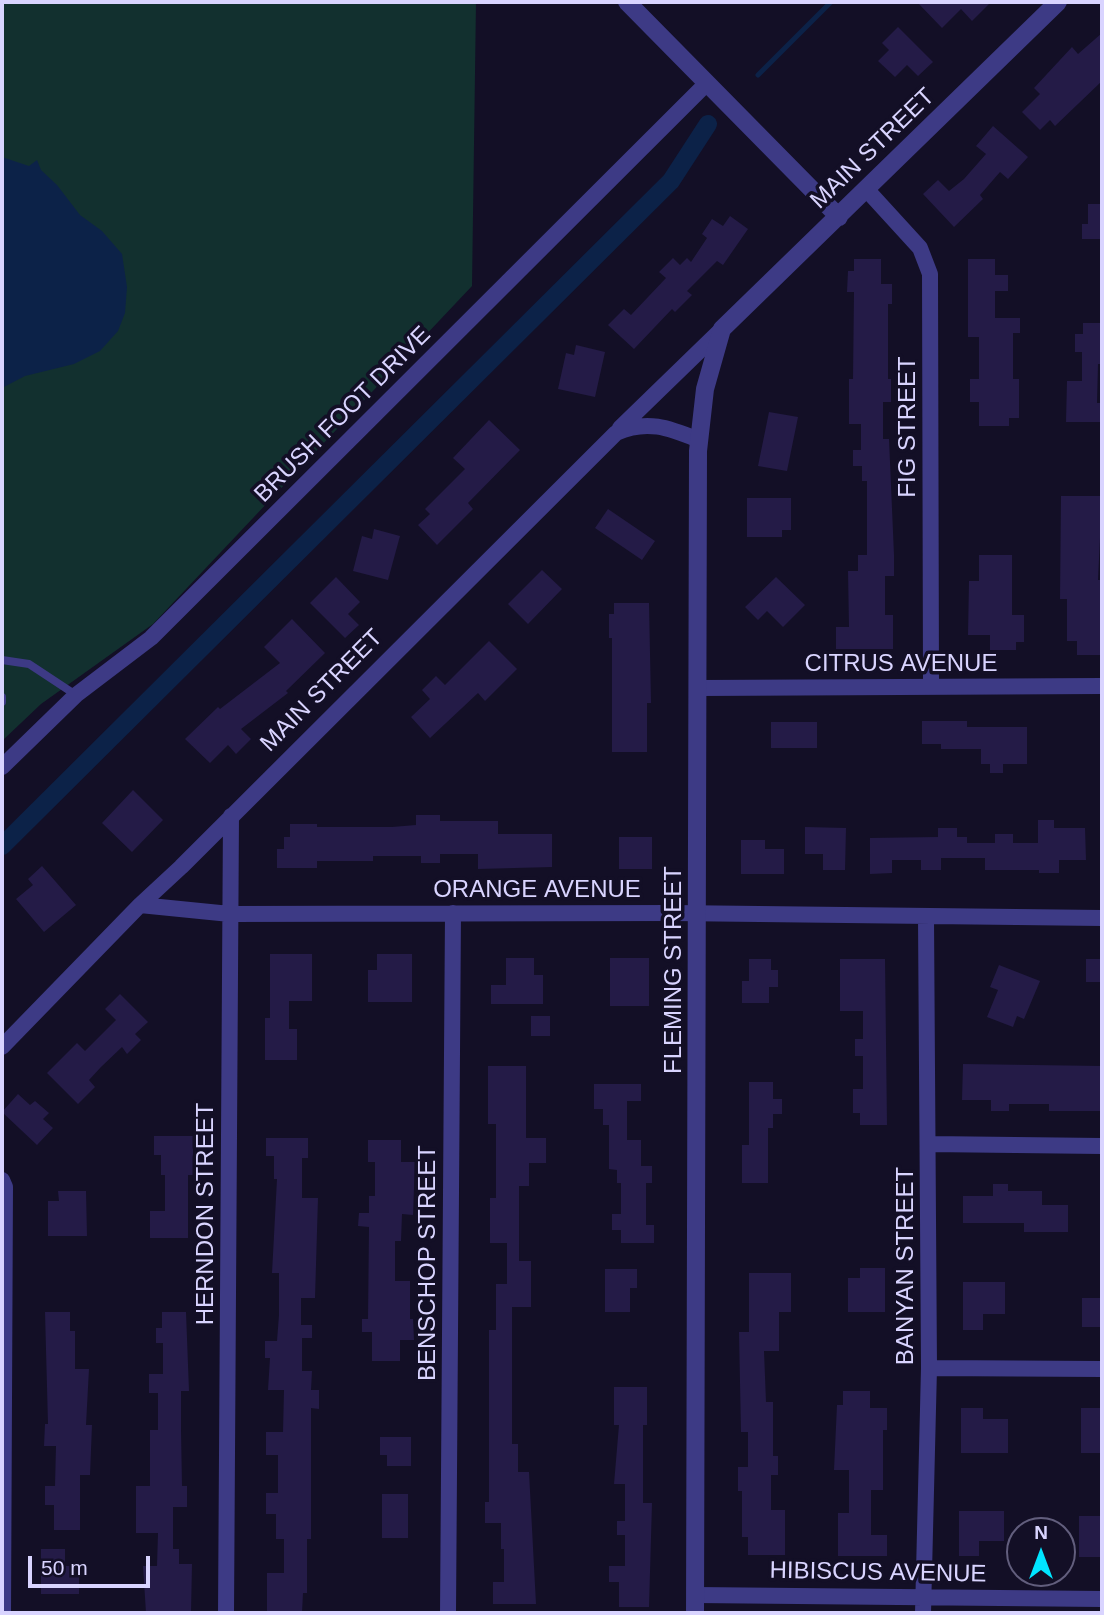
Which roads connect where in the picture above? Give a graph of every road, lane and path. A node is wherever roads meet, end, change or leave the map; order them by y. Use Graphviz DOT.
graph roads {
  1 [pos="627,2"];
  2 [pos="1058,2"];
  3 [pos="706,83"];
  4 [pos="867,190"];
  5 [pos="839,217"];
  6 [pos="722,329"];
  7 [pos="616,433"];
  8 [pos="699,440"];
  9 [pos="2,660"];
  10 [pos="1102,685"];
  11 [pos="931,686"];
  12 [pos="700,688"];
  13 [pos="76,695"];
  14 [pos="2,767"];
  15 [pos="231,816"];
  16 [pos="140,905"];
  17 [pos="453,913"];
  18 [pos="698,913"];
  19 [pos="230,914"];
  20 [pos="926,918"];
  21 [pos="1102,918"];
  22 [pos="2,1047"];
  23 [pos="929,1144"];
  24 [pos="1102,1146"];
  25 [pos="2,1180"];
  26 [pos="929,1368"];
  27 [pos="1102,1369"];
  28 [pos="695,1595"];
  29 [pos="923,1596"];
  30 [pos="1102,1599"];
  31 [pos="3,1613"];
  32 [pos="226,1613"];
  33 [pos="448,1613"];
  34 [pos="695,1613"];
  35 [pos="923,1613"];
  1 -- 3 [label="street"];
  2 -- 4 [label="street, MAIN STREET"];
  3 -- 5 [label="street"];
  3 -- 13 [label="street, BRUSH FOOT DRIVE"];
  4 -- 5 [label="street, MAIN STREET"];
  4 -- 11 [label="street, FIG STREET"];
  5 -- 6 [label="street, MAIN STREET"];
  6 -- 7 [label="street, MAIN STREET"];
  6 -- 8 [label="street, FLEMING STREET"];
  7 -- 8 [label="street"];
  7 -- 15 [label="street, MAIN STREET"];
  8 -- 12 [label="street, FLEMING STREET"];
  9 -- 13 [label="lane"];
  10 -- 11 [label="street, CITRUS AVENUE"];
  11 -- 12 [label="street, CITRUS AVENUE"];
  12 -- 18 [label="street, FLEMING STREET"];
  13 -- 14 [label="street, BRUSH FOOT DRIVE"];
  15 -- 16 [label="street, MAIN STREET"];
  15 -- 19 [label="street, HERNDON STREET"];
  16 -- 19 [label="street, ORANGE AVENUE"];
  16 -- 22 [label="street, MAIN STREET"];
  17 -- 18 [label="street, ORANGE AVENUE"];
  17 -- 19 [label="street, ORANGE AVENUE"];
  17 -- 33 [label="street, BENSCHOP STREET"];
  18 -- 20 [label="street, ORANGE AVENUE"];
  18 -- 28 [label="street, FLEMING STREET"];
  19 -- 32 [label="street, HERNDON STREET"];
  20 -- 21 [label="street, ORANGE AVENUE"];
  20 -- 23 [label="street, BANYAN STREET"];
  23 -- 24 [label="street"];
  23 -- 26 [label="street, BANYAN STREET"];
  25 -- 31 [label="street"];
  26 -- 27 [label="street"];
  26 -- 29 [label="street, BANYAN STREET"];
  28 -- 29 [label="street, HIBISCUS AVENUE"];
  28 -- 34 [label="street, FLEMING STREET"];
  29 -- 30 [label="street, HIBISCUS AVENUE"];
  29 -- 35 [label="street, BANYAN STREET"];
}
